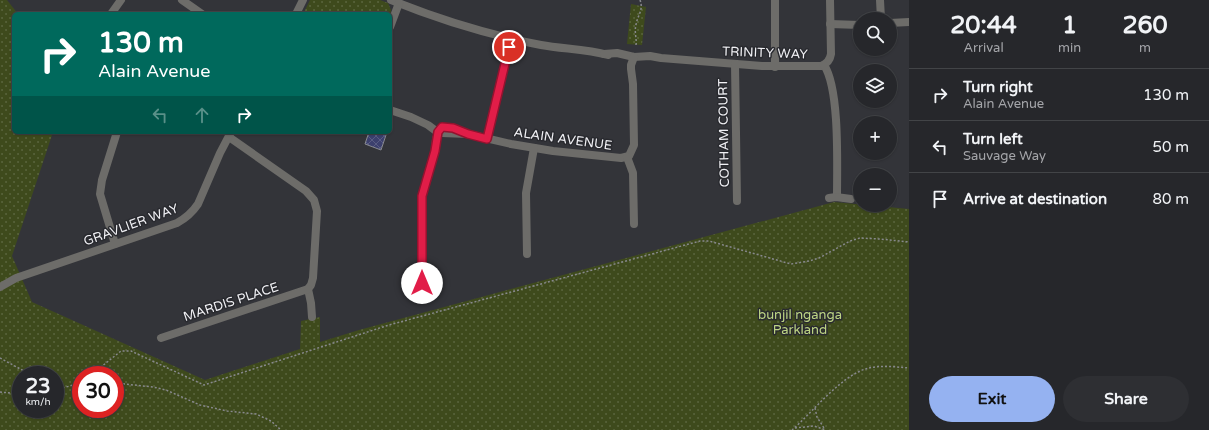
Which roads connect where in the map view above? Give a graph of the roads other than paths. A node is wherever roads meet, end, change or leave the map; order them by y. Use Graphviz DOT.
graph roads {
  1 [pos="121,0"];
  2 [pos="182,0"];
  3 [pos="303,0"];
  4 [pos="775,0"];
  5 [pos="830,0"];
  6 [pos="880,0"];
  7 [pos="395,2"];
  8 [pos="112,11"];
  9 [pos="199,12"];
  10 [pos="297,12"];
  11 [pos="881,12"];
  12 [pos="392,17"];
  13 [pos="909,22"];
  14 [pos="897,23"];
  15 [pos="853,25"];
  16 [pos="830,26"];
  17 [pos="511,38"];
  18 [pos="634,61"];
  19 [pos="735,64"];
  20 [pos="824,65"];
  21 [pos="775,67"];
  22 [pos="392,111"];
  23 [pos="441,131"];
  24 [pos="116,134"];
  25 [pos="230,135"];
  26 [pos="487,139"];
  27 [pos="534,148"];
  28 [pos="627,157"];
  29 [pos="837,197"];
  30 [pos="828,198"];
  31 [pos="851,199"];
  32 [pos="737,201"];
  33 [pos="634,224"];
  34 [pos="115,244"];
  35 [pos="527,254"];
  36 [pos="422,283"];
  37 [pos="0,287"];
  38 [pos="308,289"];
  39 [pos="312,317"];
  40 [pos="161,338"];
  1 -- 8 [label="street"];
  2 -- 9 [label="street"];
  3 -- 10 [label="street"];
  4 -- 21 [label="street"];
  5 -- 16 [label="street, TRINITY WAY"];
  6 -- 11 [label="street"];
  7 -- 12 [label="street"];
  7 -- 17 [label="street, TRINITY WAY"];
  13 -- 14 [label="street"];
  15 -- 16 [label="street"];
  16 -- 20 [label="street, TRINITY WAY"];
  17 -- 18 [label="street, TRINITY WAY"];
  17 -- 26 [label="street"];
  18 -- 19 [label="street, TRINITY WAY"];
  18 -- 28 [label="street, ALAIN AVENUE"];
  19 -- 21 [label="street, TRINITY WAY"];
  19 -- 32 [label="street, COTHAM COURT"];
  20 -- 21 [label="street, TRINITY WAY"];
  20 -- 29 [label="street"];
  22 -- 23 [label="street, ALAIN AVENUE"];
  23 -- 26 [label="street, ALAIN AVENUE"];
  23 -- 36 [label="street"];
  24 -- 34 [label="street"];
  25 -- 34 [label="street, GRAVLIER WAY"];
  25 -- 38 [label="street"];
  26 -- 27 [label="street, ALAIN AVENUE"];
  27 -- 28 [label="street, ALAIN AVENUE"];
  27 -- 35 [label="street"];
  28 -- 33 [label="street"];
  29 -- 30 [label="street"];
  29 -- 31 [label="street"];
  34 -- 37 [label="street, GRAVLIER WAY"];
  38 -- 39 [label="street"];
  38 -- 40 [label="street, MARDIS PLACE"];
}
